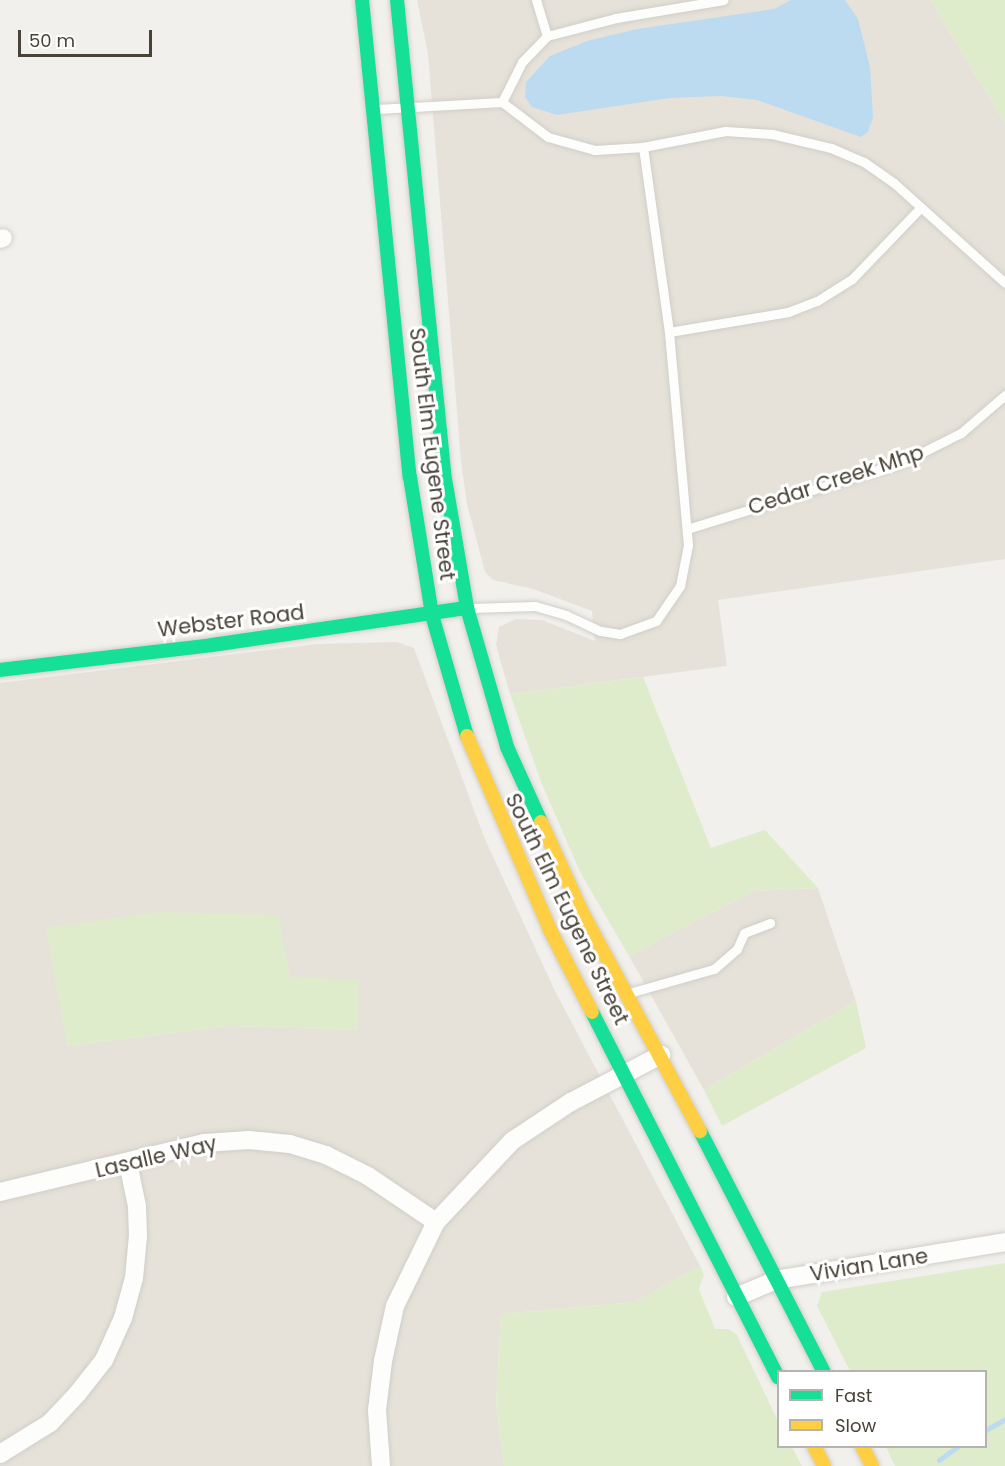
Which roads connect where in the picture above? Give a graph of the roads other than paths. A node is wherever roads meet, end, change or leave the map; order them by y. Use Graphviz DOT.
graph roads {
  1 [pos="362,0"];
  2 [pos="397,0"];
  3 [pos="536,0"];
  4 [pos="723,0"];
  5 [pos="547,36"];
  6 [pos="502,102"];
  7 [pos="408,106"];
  8 [pos="374,109"];
  9 [pos="643,147"];
  10 [pos="920,208"];
  11 [pos="1005,282"];
  12 [pos="669,332"];
  13 [pos="1005,395"];
  14 [pos="687,528"];
  15 [pos="467,608"];
  16 [pos="432,615"];
  17 [pos="0,670"];
  18 [pos="770,923"];
  19 [pos="627,993"];
  20 [pos="661,1055"];
  21 [pos="624,1074"];
  22 [pos="128,1163"];
  23 [pos="0,1192"];
  24 [pos="436,1222"];
  25 [pos="1005,1242"];
  26 [pos="776,1280"];
  27 [pos="736,1297"];
  28 [pos="823,1370"];
  29 [pos="777,1375"];
  30 [pos="815,1448"];
  31 [pos="863,1448"];
  32 [pos="0,1454"];
  33 [pos="381,1466"];
  34 [pos="824,1466"];
  35 [pos="872,1466"];
  1 -- 8 [label="main road, South Elm Eugene Street"];
  2 -- 7 [label="main road, South Elm Eugene Street"];
  3 -- 5 [label="lane"];
  4 -- 5 [label="lane"];
  5 -- 6 [label="lane"];
  6 -- 7 [label="lane"];
  6 -- 9 [label="lane"];
  7 -- 8 [label="lane"];
  7 -- 15 [label="main road, South Elm Eugene Street"];
  8 -- 16 [label="main road, South Elm Eugene Street"];
  9 -- 10 [label="lane"];
  9 -- 12 [label="lane"];
  10 -- 11 [label="lane"];
  10 -- 12 [label="lane"];
  12 -- 14 [label="lane"];
  13 -- 14 [label="lane, Cedar Creek Mhp"];
  14 -- 15 [label="lane"];
  15 -- 16 [label="main road, Webster Road"];
  15 -- 19 [label="main road, South Elm Eugene Street"];
  16 -- 17 [label="main road, Webster Road"];
  16 -- 21 [label="main road, South Elm Eugene Street"];
  18 -- 19 [label="lane"];
  19 -- 20 [label="main road, South Elm Eugene Street"];
  20 -- 21 [label="street"];
  20 -- 26 [label="main road, South Elm Eugene Street"];
  21 -- 24 [label="street"];
  21 -- 27 [label="main road, South Elm Eugene Street"];
  22 -- 23 [label="street, Lasalle Way"];
  22 -- 24 [label="street, Lasalle Way"];
  22 -- 32 [label="street"];
  24 -- 33 [label="street"];
  25 -- 26 [label="street, Vivian Lane"];
  26 -- 27 [label="street, Vivian Lane"];
  26 -- 28 [label="main road, South Elm Eugene Street"];
  27 -- 29 [label="main road, South Elm Eugene Street"];
  30 -- 34 [label="main road"];
  31 -- 35 [label="main road"];
}
